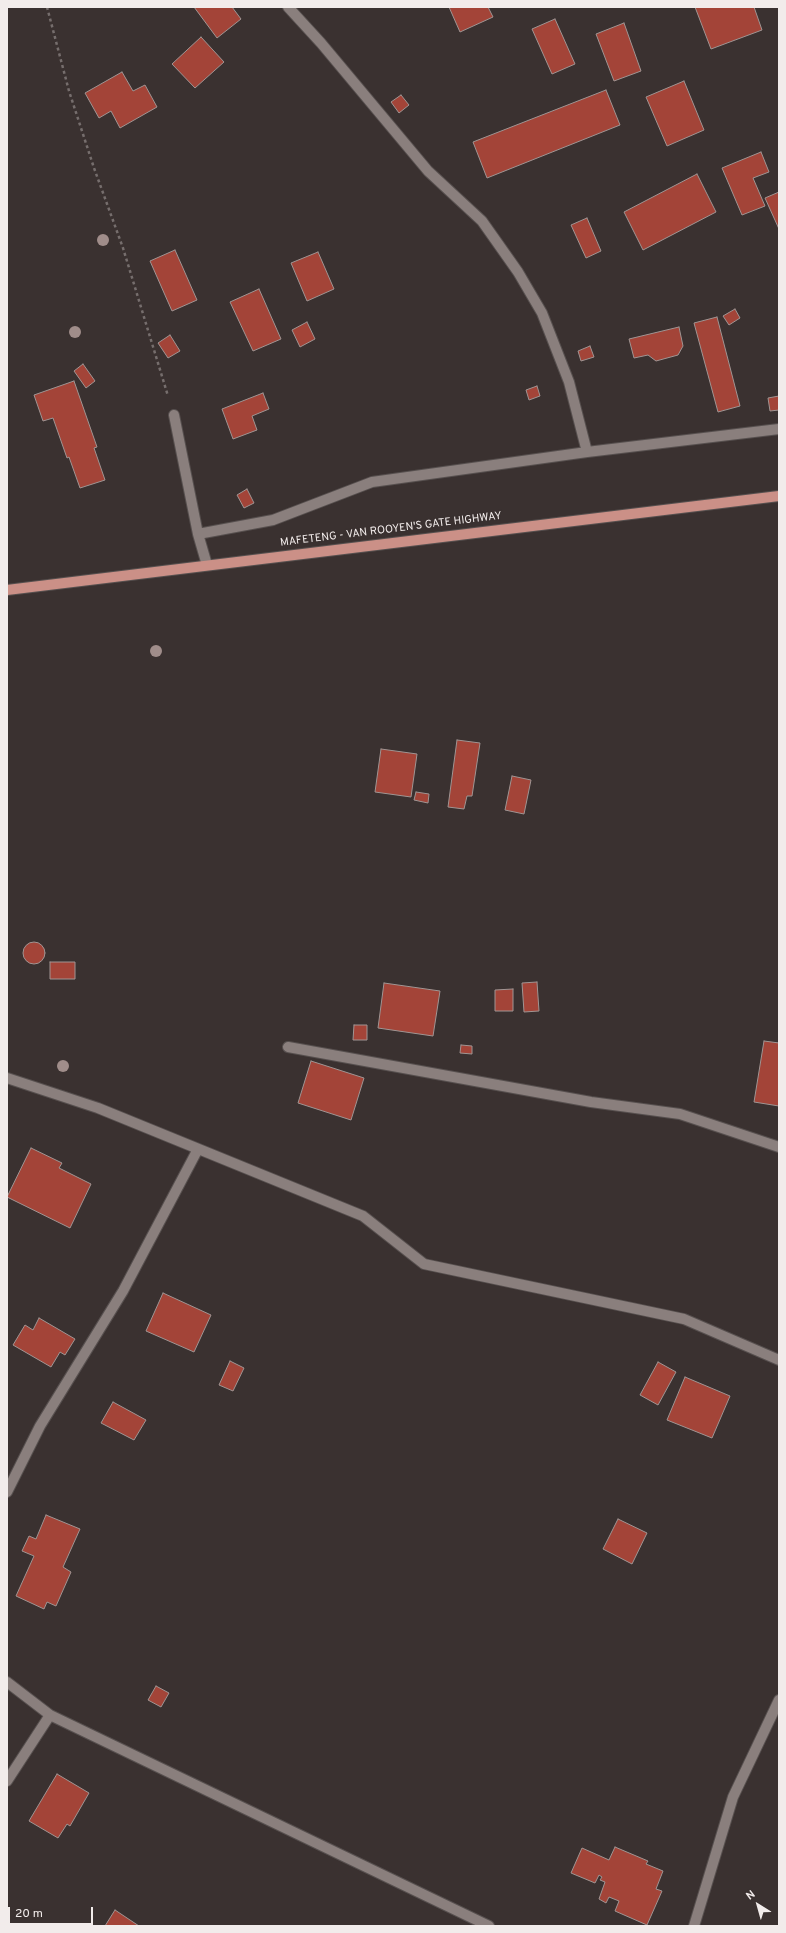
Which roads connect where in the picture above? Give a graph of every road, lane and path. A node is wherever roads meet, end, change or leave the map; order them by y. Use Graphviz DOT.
graph roads {
  1 [pos="47,7"];
  2 [pos="288,7"];
  3 [pos="174,415"];
  4 [pos="779,429"];
  5 [pos="587,452"];
  6 [pos="779,496"];
  7 [pos="198,534"];
  8 [pos="207,565"];
  9 [pos="7,590"];
  10 [pos="288,1047"];
  11 [pos="7,1078"];
  12 [pos="779,1147"];
  13 [pos="198,1149"];
  14 [pos="779,1360"];
  15 [pos="7,1492"];
  16 [pos="7,1682"];
  17 [pos="779,1700"];
  18 [pos="50,1715"];
  19 [pos="7,1781"];
  20 [pos="489,1926"];
  21 [pos="694,1926"];
  1 -- 3 [label="path"];
  2 -- 5 [label="street"];
  3 -- 7 [label="street"];
  4 -- 5 [label="street"];
  5 -- 7 [label="street"];
  6 -- 8 [label="main road, MAFETENG - VAN ROOYEN'S GATE HIGHWAY"];
  7 -- 8 [label="street"];
  8 -- 9 [label="main road, MAFETENG - VAN ROOYEN'S GATE HIGHWAY"];
  10 -- 12 [label="street"];
  11 -- 13 [label="street"];
  13 -- 14 [label="street"];
  13 -- 15 [label="street"];
  16 -- 18 [label="street"];
  17 -- 21 [label="street"];
  18 -- 19 [label="street"];
  18 -- 20 [label="street"];
}
